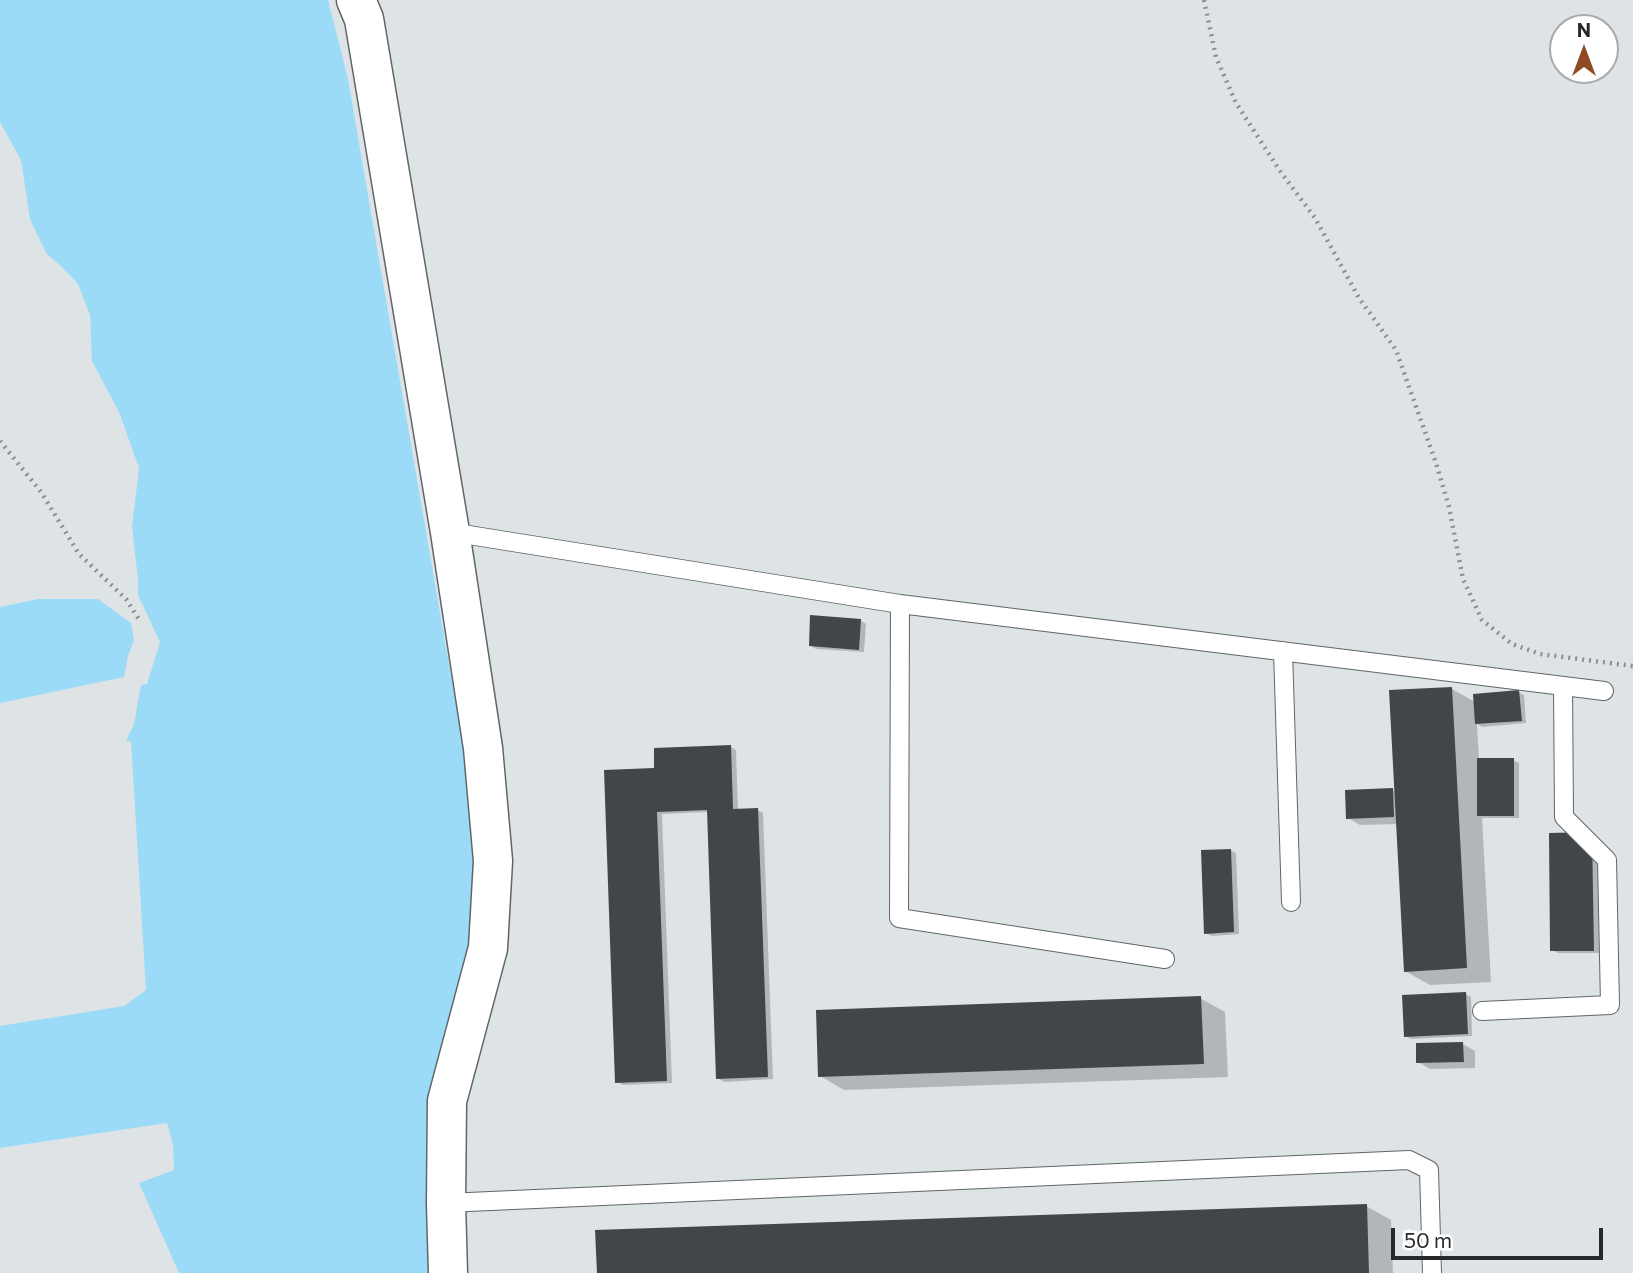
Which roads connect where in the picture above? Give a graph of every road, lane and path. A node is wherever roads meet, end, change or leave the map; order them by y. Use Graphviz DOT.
graph roads {
  1 [pos="356,0"];
  2 [pos="1205,0"];
  3 [pos="0,441"];
  4 [pos="450,532"];
  5 [pos="900,604"];
  6 [pos="140,621"];
  7 [pos="1283,651"];
  8 [pos="1633,666"];
  9 [pos="1563,686"];
  10 [pos="1604,691"];
  11 [pos="1291,902"];
  12 [pos="1165,960"];
  13 [pos="1482,1011"];
  14 [pos="446,1203"];
  15 [pos="448,1273"];
  16 [pos="1432,1273"];
  1 -- 4 [label="street"];
  2 -- 8 [label="path"];
  3 -- 6 [label="path"];
  4 -- 5 [label="lane"];
  4 -- 14 [label="street"];
  5 -- 7 [label="lane"];
  5 -- 12 [label="lane"];
  7 -- 9 [label="lane"];
  7 -- 11 [label="lane"];
  9 -- 10 [label="lane"];
  9 -- 13 [label="lane"];
  14 -- 15 [label="street"];
  14 -- 16 [label="lane"];
}
